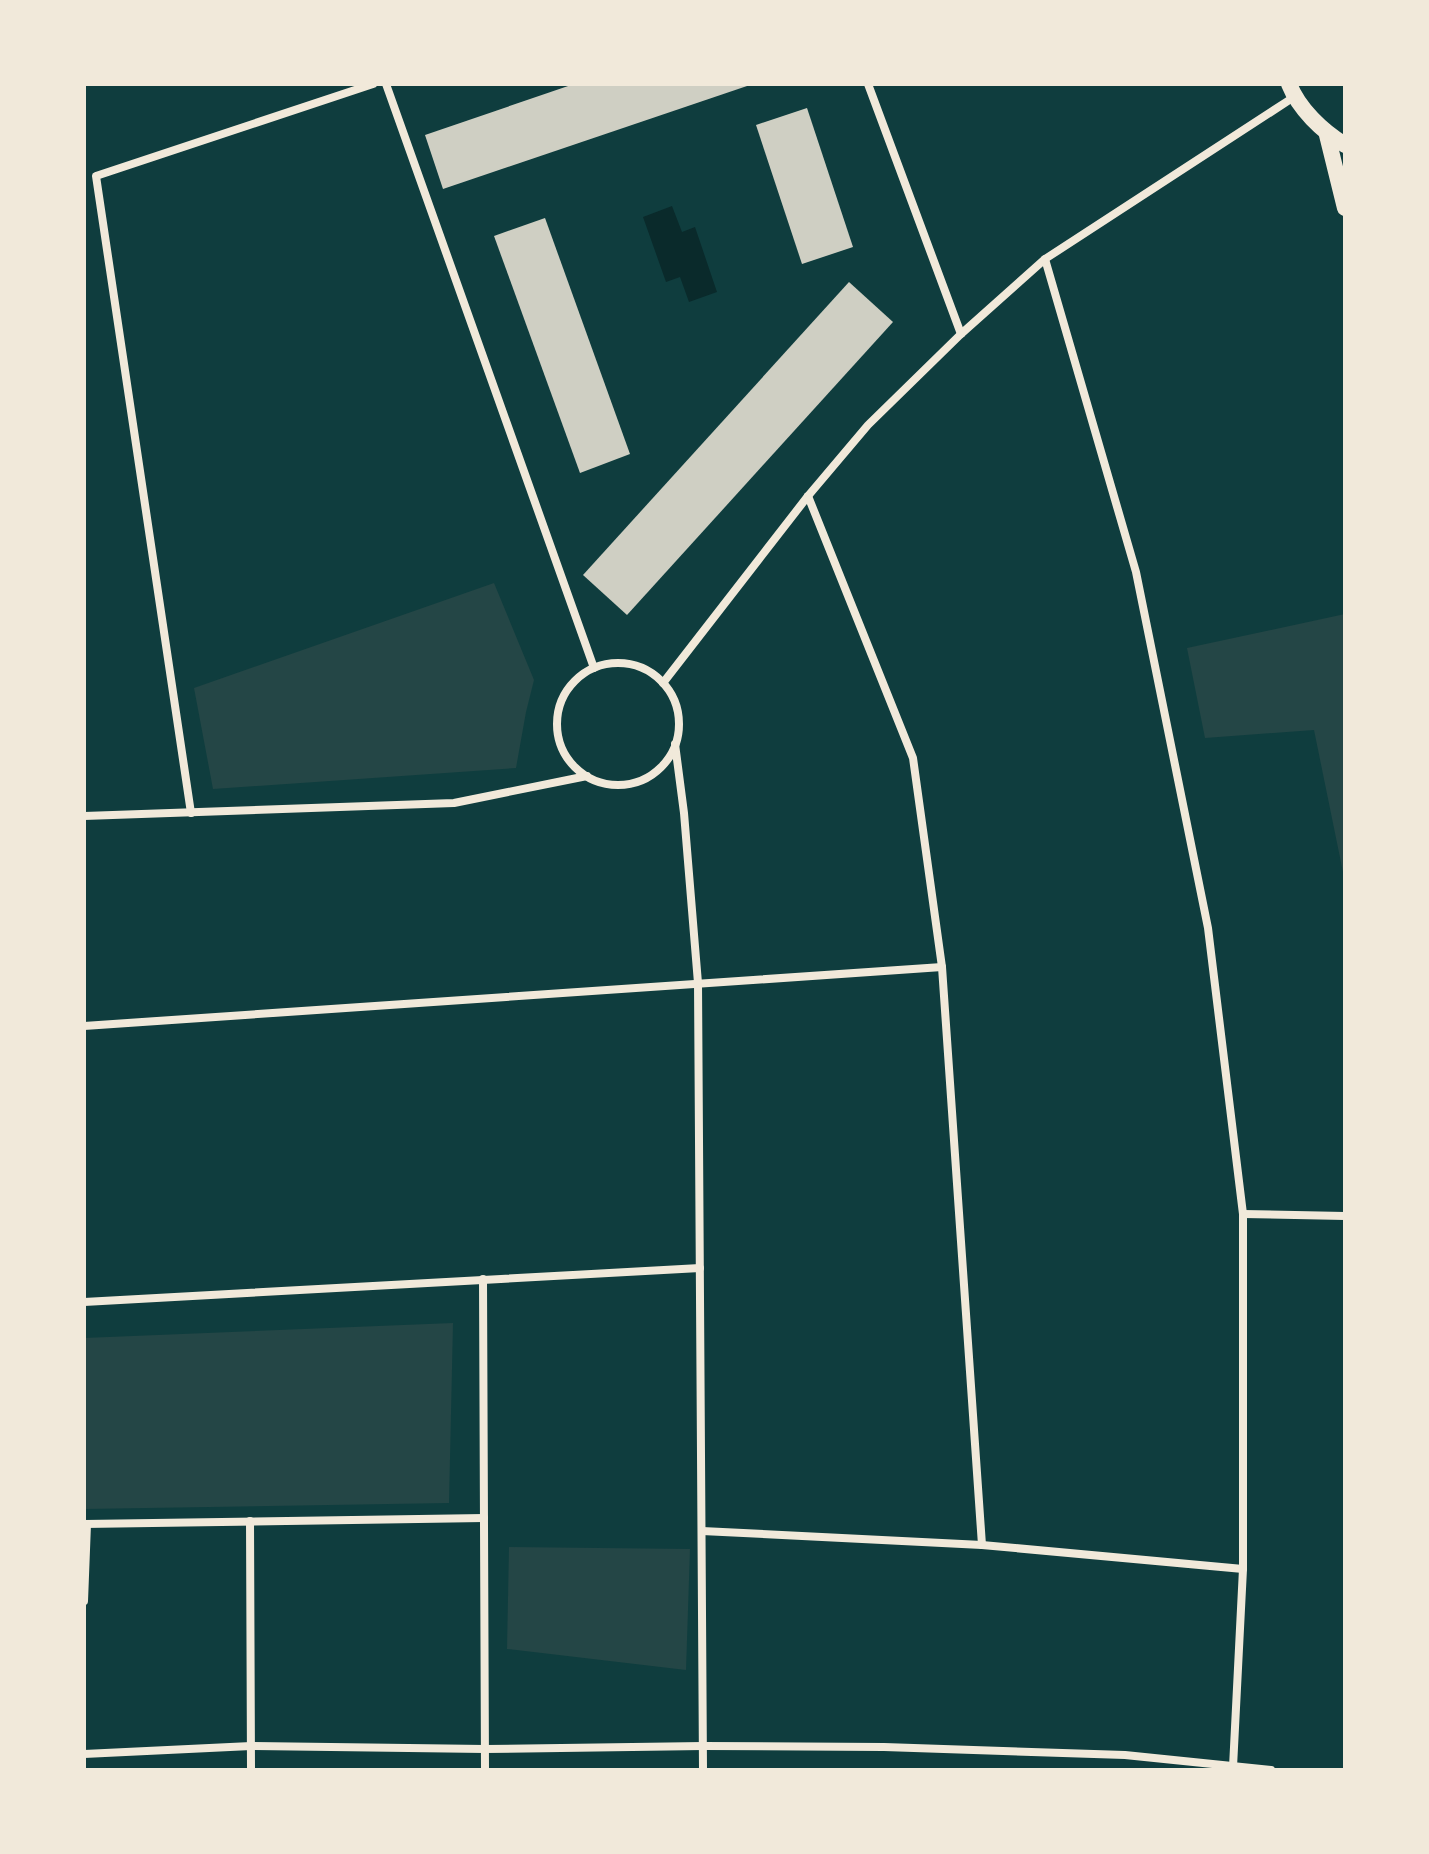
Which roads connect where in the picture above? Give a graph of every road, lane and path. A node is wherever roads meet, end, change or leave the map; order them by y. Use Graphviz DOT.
graph roads {
  1 [pos="373,84"];
  2 [pos="386,84"];
  3 [pos="868,84"];
  4 [pos="1291,91"];
  5 [pos="1327,135"];
  6 [pos="1345,145"];
  7 [pos="1345,208"];
  8 [pos="1045,259"];
  9 [pos="961,334"];
  10 [pos="808,496"];
  11 [pos="594,668"];
  12 [pos="663,683"];
  13 [pos="675,744"];
  14 [pos="587,776"];
  15 [pos="191,813"];
  16 [pos="84,816"];
  17 [pos="942,967"];
  18 [pos="698,983"];
  19 [pos="84,1026"];
  20 [pos="1243,1214"];
  21 [pos="1345,1216"];
  22 [pos="700,1268"];
  23 [pos="483,1279"];
  24 [pos="84,1302"];
  25 [pos="484,1518"];
  26 [pos="250,1521"];
  27 [pos="85,1524"];
  28 [pos="702,1531"];
  29 [pos="982,1545"];
  30 [pos="1243,1569"];
  31 [pos="84,1601"];
  32 [pos="251,1746"];
  33 [pos="703,1746"];
  34 [pos="485,1749"];
  35 [pos="84,1754"];
  36 [pos="1233,1767"];
  37 [pos="251,1770"];
  38 [pos="485,1770"];
  39 [pos="703,1770"];
  40 [pos="1271,1770"];
  1 -- 15 [label="street"];
  2 -- 11 [label="street"];
  3 -- 9 [label="street"];
  4 -- 5 [label="main road"];
  4 -- 8 [label="street"];
  5 -- 6 [label="main road"];
  5 -- 7 [label="main road"];
  8 -- 9 [label="street"];
  8 -- 20 [label="street"];
  9 -- 10 [label="street"];
  10 -- 12 [label="street"];
  10 -- 17 [label="street"];
  11 -- 12 [label="street"];
  11 -- 14 [label="street"];
  12 -- 13 [label="street"];
  13 -- 14 [label="street"];
  13 -- 18 [label="street"];
  14 -- 15 [label="street"];
  15 -- 16 [label="street"];
  17 -- 18 [label="street"];
  17 -- 29 [label="street"];
  18 -- 19 [label="street"];
  18 -- 22 [label="street"];
  20 -- 21 [label="street"];
  20 -- 30 [label="street"];
  22 -- 23 [label="street"];
  22 -- 28 [label="street"];
  23 -- 24 [label="street"];
  23 -- 25 [label="street"];
  25 -- 26 [label="street"];
  25 -- 34 [label="street"];
  26 -- 27 [label="street"];
  26 -- 32 [label="street"];
  27 -- 31 [label="street"];
  28 -- 29 [label="street"];
  28 -- 33 [label="street"];
  29 -- 30 [label="street"];
  30 -- 36 [label="street"];
  32 -- 34 [label="street"];
  32 -- 35 [label="street"];
  32 -- 37 [label="street"];
  33 -- 34 [label="street"];
  33 -- 36 [label="street"];
  33 -- 39 [label="street"];
  34 -- 38 [label="street"];
  36 -- 40 [label="street"];
}
